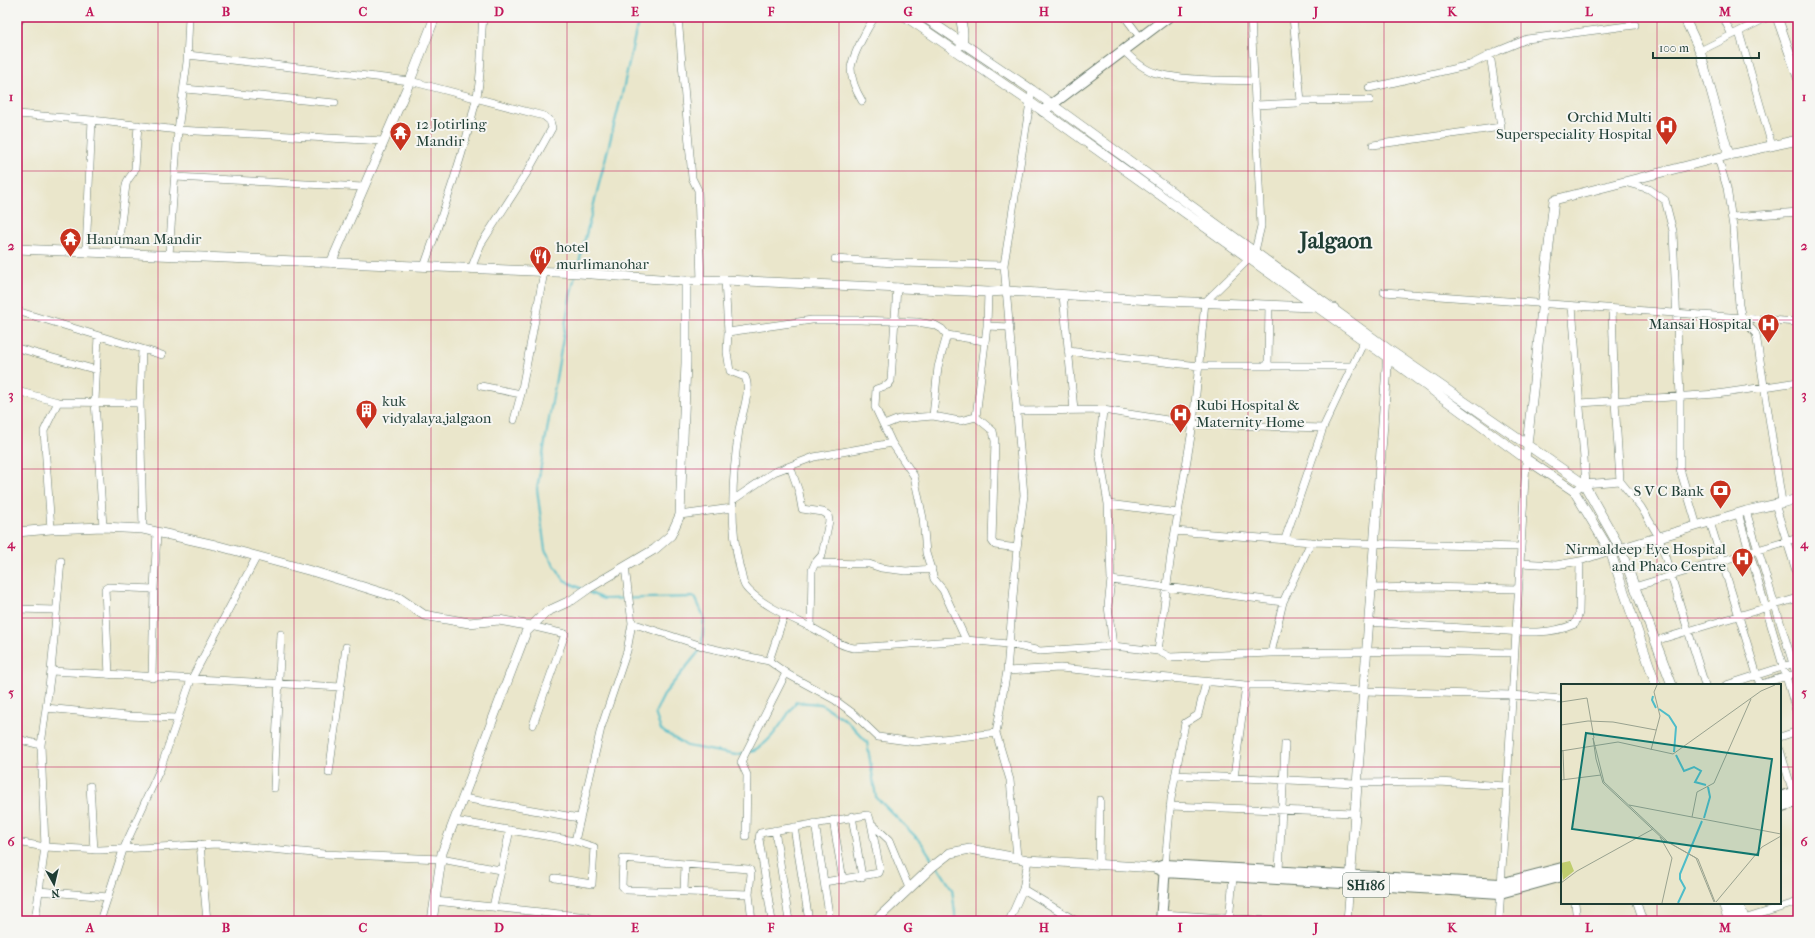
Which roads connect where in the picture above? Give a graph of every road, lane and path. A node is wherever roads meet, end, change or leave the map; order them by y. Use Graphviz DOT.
graph roads {
  1 [pos="189,17"];
  2 [pos="435,17"];
  3 [pos="483,17"];
  4 [pos="678,17"];
  5 [pos="875,17"];
  6 [pos="906,17"];
  7 [pos="924,17"];
  8 [pos="960,17"];
  9 [pos="1125,17"];
  10 [pos="1168,17"];
  11 [pos="1251,17"];
  12 [pos="1293,17"];
  13 [pos="1684,17"];
  14 [pos="1723,17"];
  15 [pos="1768,17"];
  16 [pos="1777,17"];
  17 [pos="1635,25"];
  18 [pos="1739,32"];
  19 [pos="1732,35"];
  20 [pos="1140,37"];
  21 [pos="962,42"];
  22 [pos="1123,50"];
  23 [pos="957,51"];
  24 [pos="1700,51"];
  25 [pos="1490,54"];
  26 [pos="188,55"];
  27 [pos="1798,77"];
  28 [pos="410,81"];
  29 [pos="1254,81"];
  30 [pos="1369,88"];
  31 [pos="185,89"];
  32 [pos="1032,90"];
  33 [pos="477,98"];
  34 [pos="1370,100"];
  35 [pos="862,101"];
  36 [pos="1301,101"];
  37 [pos="1030,102"];
  38 [pos="335,103"];
  39 [pos="1256,105"];
  40 [pos="1046,108"];
  41 [pos="17,114"];
  42 [pos="92,120"];
  43 [pos="138,125"];
  44 [pos="178,130"];
  45 [pos="1798,140"];
  46 [pos="384,141"];
  47 [pos="1373,145"];
  48 [pos="1772,146"];
  49 [pos="1729,155"];
  50 [pos="1718,158"];
  51 [pos="175,178"];
  52 [pos="1624,182"];
  53 [pos="363,187"];
  54 [pos="1798,212"];
  55 [pos="1732,217"];
  56 [pos="17,249"];
  57 [pos="1255,251"];
  58 [pos="86,252"];
  59 [pos="117,253"];
  60 [pos="169,256"];
  61 [pos="835,259"];
  62 [pos="1249,259"];
  63 [pos="331,263"];
  64 [pos="1004,265"];
  65 [pos="424,267"];
  66 [pos="471,269"];
  67 [pos="544,272"];
  68 [pos="726,280"];
  69 [pos="686,281"];
  70 [pos="701,281"];
  71 [pos="897,287"];
  72 [pos="1007,291"];
  73 [pos="988,292"];
  74 [pos="1384,292"];
  75 [pos="1063,295"];
  76 [pos="1205,302"];
  77 [pos="1543,303"];
  78 [pos="1269,305"];
  79 [pos="1572,306"];
  80 [pos="1317,308"];
  81 [pos="1334,308"];
  82 [pos="1612,309"];
  83 [pos="17,311"];
  84 [pos="1676,313"];
  85 [pos="1742,318"];
  86 [pos="894,321"];
  87 [pos="1798,322"];
  88 [pos="987,326"];
  89 [pos="1010,327"];
  90 [pos="728,332"];
  91 [pos="947,335"];
  92 [pos="98,336"];
  93 [pos="1366,337"];
  94 [pos="984,341"];
  95 [pos="17,348"];
  96 [pos="142,349"];
  97 [pos="1068,350"];
  98 [pos="1388,353"];
  99 [pos="162,355"];
  100 [pos="1268,365"];
  101 [pos="1199,366"];
  102 [pos="1352,366"];
  103 [pos="97,370"];
  104 [pos="1798,382"];
  105 [pos="481,386"];
  106 [pos="1764,386"];
  107 [pos="17,391"];
  108 [pos="521,394"];
  109 [pos="1680,396"];
  110 [pos="95,401"];
  111 [pos="1614,401"];
  112 [pos="58,402"];
  113 [pos="140,403"];
  114 [pos="1580,403"];
  115 [pos="1074,410"];
  116 [pos="1103,410"];
  117 [pos="1016,411"];
  118 [pos="933,416"];
  119 [pos="976,417"];
  120 [pos="514,420"];
  121 [pos="1193,424"];
  122 [pos="884,425"];
  123 [pos="1323,428"];
  124 [pos="892,443"];
  125 [pos="1527,445"];
  126 [pos="1526,460"];
  127 [pos="790,466"];
  128 [pos="1620,481"];
  129 [pos="1585,484"];
  130 [pos="1574,491"];
  131 [pos="1798,499"];
  132 [pos="733,500"];
  133 [pos="1779,503"];
  134 [pos="1108,504"];
  135 [pos="732,508"];
  136 [pos="1742,512"];
  137 [pos="1178,513"];
  138 [pos="680,515"];
  139 [pos="1710,522"];
  140 [pos="1697,526"];
  141 [pos="103,527"];
  142 [pos="51,529"];
  143 [pos="143,529"];
  144 [pos="1175,531"];
  145 [pos="17,532"];
  146 [pos="157,532"];
  147 [pos="1660,537"];
  148 [pos="1798,538"];
  149 [pos="1285,539"];
  150 [pos="1312,542"];
  151 [pos="1787,542"];
  152 [pos="1374,545"];
  153 [pos="1521,547"];
  154 [pos="1017,548"];
  155 [pos="1620,548"];
  156 [pos="1758,550"];
  157 [pos="1610,551"];
  158 [pos="1750,553"];
  159 [pos="257,556"];
  160 [pos="1723,560"];
  161 [pos="61,561"];
  162 [pos="1580,561"];
  163 [pos="815,563"];
  164 [pos="1520,563"];
  165 [pos="625,567"];
  166 [pos="932,569"];
  167 [pos="1671,576"];
  168 [pos="1798,577"];
  169 [pos="1111,580"];
  170 [pos="1166,586"];
  171 [pos="1634,587"];
  172 [pos="1370,588"];
  173 [pos="154,589"];
  174 [pos="1518,589"];
  175 [pos="1798,598"];
  176 [pos="1283,602"];
  177 [pos="1775,605"];
  178 [pos="1766,608"];
  179 [pos="17,609"];
  180 [pos="56,610"];
  181 [pos="784,616"];
  182 [pos="1739,616"];
  183 [pos="1368,622"];
  184 [pos="632,623"];
  185 [pos="531,626"];
  186 [pos="811,627"];
  187 [pos="1688,630"];
  188 [pos="1516,631"];
  189 [pos="281,634"];
  190 [pos="966,640"];
  191 [pos="1655,640"];
  192 [pos="1008,644"];
  193 [pos="1112,646"];
  194 [pos="346,647"];
  195 [pos="1158,650"];
  196 [pos="1366,652"];
  197 [pos="1514,653"];
  198 [pos="1272,654"];
  199 [pos="769,661"];
  200 [pos="1796,663"];
  201 [pos="1783,667"];
  202 [pos="51,671"];
  203 [pos="1007,671"];
  204 [pos="786,673"];
  205 [pos="109,675"];
  206 [pos="1757,675"];
  207 [pos="1797,676"];
  208 [pos="1786,677"];
  209 [pos="152,678"];
  210 [pos="191,680"];
  211 [pos="1206,682"];
  212 [pos="279,684"];
  213 [pos="1656,684"];
  214 [pos="1672,684"];
  215 [pos="1705,684"];
  216 [pos="1729,684"];
  217 [pos="1759,684"];
  218 [pos="1762,684"];
  219 [pos="1246,685"];
  220 [pos="340,687"];
  221 [pos="1363,691"];
  222 [pos="1512,695"];
  223 [pos="1561,699"];
  224 [pos="46,708"];
  225 [pos="1798,717"];
  226 [pos="177,718"];
  227 [pos="533,726"];
  228 [pos="1798,731"];
  229 [pos="996,733"];
  230 [pos="1781,737"];
  231 [pos="17,739"];
  232 [pos="41,744"];
  233 [pos="1285,744"];
  234 [pos="1781,753"];
  235 [pos="329,773"];
  236 [pos="1174,775"];
  237 [pos="1234,777"];
  238 [pos="1283,779"];
  239 [pos="1356,783"];
  240 [pos="90,786"];
  241 [pos="1506,786"];
  242 [pos="274,788"];
  243 [pos="1781,796"];
  244 [pos="1796,797"];
  245 [pos="463,798"];
  246 [pos="1100,800"];
  247 [pos="1170,806"];
  248 [pos="1781,806"];
  249 [pos="1281,811"];
  250 [pos="1354,814"];
  251 [pos="852,816"];
  252 [pos="579,818"];
  253 [pos="833,820"];
  254 [pos="455,821"];
  255 [pos="815,823"];
  256 [pos="872,823"];
  257 [pos="794,827"];
  258 [pos="510,830"];
  259 [pos="775,830"];
  260 [pos="746,836"];
  261 [pos="575,841"];
  262 [pos="17,842"];
  263 [pos="200,844"];
  264 [pos="45,847"];
  265 [pos="94,850"];
  266 [pos="123,850"];
  267 [pos="1017,858"];
  268 [pos="441,859"];
  269 [pos="1028,860"];
  270 [pos="685,864"];
  271 [pos="1099,864"];
  272 [pos="1162,868"];
  273 [pos="1561,868"];
  274 [pos="500,870"];
  275 [pos="1279,872"];
  276 [pos="1561,876"];
  277 [pos="862,877"];
  278 [pos="1233,877"];
  279 [pos="555,878"];
  280 [pos="843,880"];
  281 [pos="1350,880"];
  282 [pos="824,882"];
  283 [pos="909,888"];
  284 [pos="1023,889"];
  285 [pos="1500,889"];
  286 [pos="39,891"];
  287 [pos="684,892"];
  288 [pos="749,894"];
  289 [pos="108,897"];
  290 [pos="435,900"];
  291 [pos="1798,902"];
  292 [pos="1575,904"];
  293 [pos="1637,904"];
  294 [pos="1724,904"];
  295 [pos="1732,904"];
  296 [pos="1739,904"];
  297 [pos="493,907"];
  298 [pos="1162,918"];
  299 [pos="1229,920"];
  300 [pos="1738,920"];
  301 [pos="35,921"];
  302 [pos="100,921"];
  303 [pos="207,921"];
  304 [pos="432,921"];
  305 [pos="592,921"];
  306 [pos="752,921"];
  307 [pos="772,921"];
  308 [pos="789,921"];
  309 [pos="809,921"];
  310 [pos="830,921"];
  311 [pos="875,921"];
  312 [pos="1009,921"];
  313 [pos="1076,921"];
  314 [pos="1271,921"];
  315 [pos="1347,921"];
  316 [pos="1499,921"];
  317 [pos="1577,921"];
  318 [pos="1643,921"];
  1 -- 26 [label="street"];
  2 -- 28 [label="main road"];
  3 -- 33 [label="street"];
  4 -- 70 [label="street"];
  5 -- 35 [label="street"];
  6 -- 23 [label="main road"];
  7 -- 21 [label="main road"];
  8 -- 21 [label="main road"];
  9 -- 20 [label="street"];
  10 -- 20 [label="main road"];
  11 -- 29 [label="street"];
  12 -- 36 [label="street"];
  13 -- 24 [label="main road"];
  14 -- 19 [label="street"];
  15 -- 18 [label="street"];
  16 -- 27 [label="main road"];
  17 -- 25 [label="street"];
  18 -- 19 [label="street"];
  18 -- 48 [label="street"];
  19 -- 24 [label="street"];
  20 -- 22 [label="main road"];
  21 -- 23 [label="main road"];
  21 -- 32 [label="main road"];
  22 -- 29 [label="street"];
  22 -- 40 [label="main road"];
  23 -- 37 [label="main road"];
  24 -- 49 [label="main road"];
  25 -- 30 [label="street"];
  25 -- 47 [label="street"];
  26 -- 28 [label="street"];
  26 -- 31 [label="street"];
  28 -- 33 [label="street"];
  28 -- 46 [label="main road"];
  29 -- 39 [label="street"];
  31 -- 38 [label="street"];
  31 -- 44 [label="street"];
  32 -- 37 [label="street"];
  32 -- 40 [label="main road"];
  33 -- 65 [label="street"];
  33 -- 66 [label="street"];
  34 -- 36 [label="street"];
  36 -- 39 [label="street"];
  37 -- 40 [label="main road"];
  37 -- 64 [label="street"];
  39 -- 57 [label="street"];
  40 -- 57 [label="main road"];
  40 -- 62 [label="main road"];
  41 -- 42 [label="street"];
  42 -- 43 [label="street"];
  42 -- 58 [label="street"];
  43 -- 44 [label="street"];
  43 -- 59 [label="street"];
  44 -- 46 [label="street"];
  44 -- 51 [label="street"];
  45 -- 48 [label="main road"];
  46 -- 53 [label="main road"];
  48 -- 49 [label="main road"];
  49 -- 50 [label="main road"];
  50 -- 52 [label="main road"];
  50 -- 55 [label="street"];
  51 -- 53 [label="street"];
  51 -- 60 [label="street"];
  52 -- 77 [label="main road"];
  52 -- 84 [label="street"];
  53 -- 63 [label="main road"];
  54 -- 55 [label="street"];
  55 -- 85 [label="street"];
  56 -- 58 [label="main road"];
  57 -- 81 [label="main road"];
  58 -- 59 [label="main road"];
  59 -- 60 [label="main road"];
  60 -- 63 [label="main road"];
  61 -- 64 [label="street"];
  62 -- 76 [label="street"];
  62 -- 80 [label="main road"];
  63 -- 65 [label="main road"];
  64 -- 72 [label="street"];
  65 -- 66 [label="main road"];
  66 -- 67 [label="main road"];
  67 -- 69 [label="main road"];
  67 -- 108 [label="street"];
  68 -- 70 [label="main road"];
  68 -- 71 [label="main road"];
  68 -- 90 [label="street"];
  69 -- 70 [label="main road"];
  69 -- 138 [label="main road"];
  71 -- 73 [label="main road"];
  71 -- 86 [label="street"];
  72 -- 73 [label="main road"];
  72 -- 75 [label="main road"];
  72 -- 89 [label="street"];
  73 -- 88 [label="street"];
  74 -- 77 [label="street"];
  75 -- 76 [label="main road"];
  75 -- 97 [label="street"];
  76 -- 78 [label="main road"];
  76 -- 101 [label="street"];
  77 -- 79 [label="street"];
  77 -- 125 [label="main road"];
  78 -- 80 [label="main road"];
  78 -- 100 [label="street"];
  79 -- 82 [label="street"];
  79 -- 114 [label="street"];
  80 -- 81 [label="main road"];
  80 -- 93 [label="main road"];
  81 -- 93 [label="main road"];
  82 -- 84 [label="street"];
  82 -- 111 [label="street"];
  83 -- 92 [label="street"];
  84 -- 85 [label="street"];
  84 -- 109 [label="street"];
  85 -- 87 [label="street"];
  85 -- 106 [label="street"];
  86 -- 90 [label="street"];
  86 -- 91 [label="street"];
  86 -- 122 [label="street"];
  88 -- 89 [label="street"];
  88 -- 94 [label="street"];
  89 -- 117 [label="street"];
  90 -- 132 [label="street"];
  91 -- 94 [label="street"];
  91 -- 118 [label="street"];
  92 -- 96 [label="street"];
  92 -- 103 [label="street"];
  93 -- 98 [label="main road"];
  93 -- 102 [label="street"];
  94 -- 119 [label="street"];
  95 -- 103 [label="street"];
  96 -- 99 [label="street"];
  96 -- 113 [label="street"];
  97 -- 101 [label="street"];
  97 -- 115 [label="street"];
  98 -- 125 [label="main road"];
  98 -- 126 [label="main road"];
  98 -- 152 [label="main road"];
  100 -- 101 [label="street"];
  100 -- 102 [label="street"];
  101 -- 121 [label="street"];
  102 -- 123 [label="street"];
  103 -- 110 [label="street"];
  104 -- 106 [label="street"];
  105 -- 108 [label="street"];
  106 -- 109 [label="street"];
  106 -- 133 [label="street"];
  107 -- 112 [label="street"];
  108 -- 120 [label="street"];
  109 -- 111 [label="street"];
  109 -- 140 [label="street"];
  110 -- 112 [label="street"];
  110 -- 113 [label="street"];
  110 -- 141 [label="street"];
  111 -- 114 [label="street"];
  111 -- 128 [label="street"];
  112 -- 142 [label="street"];
  113 -- 143 [label="street"];
  114 -- 129 [label="street"];
  115 -- 116 [label="street"];
  115 -- 117 [label="street"];
  116 -- 121 [label="street"];
  116 -- 134 [label="street"];
  117 -- 154 [label="street"];
  118 -- 119 [label="street"];
  118 -- 122 [label="street"];
  119 -- 154 [label="street"];
  121 -- 123 [label="street"];
  121 -- 137 [label="street"];
  122 -- 124 [label="street"];
  123 -- 149 [label="street"];
  124 -- 127 [label="street"];
  124 -- 166 [label="street"];
  125 -- 126 [label="street"];
  125 -- 129 [label="main road"];
  126 -- 130 [label="main road"];
  126 -- 153 [label="street"];
  127 -- 132 [label="street"];
  127 -- 163 [label="street"];
  128 -- 129 [label="street"];
  128 -- 147 [label="street"];
  129 -- 130 [label="street"];
  129 -- 155 [label="main road"];
  130 -- 157 [label="main road"];
  131 -- 133 [label="main road"];
  132 -- 135 [label="street"];
  133 -- 136 [label="main road"];
  133 -- 151 [label="street"];
  134 -- 137 [label="street"];
  134 -- 169 [label="street"];
  135 -- 138 [label="street"];
  135 -- 181 [label="street"];
  136 -- 139 [label="main road"];
  136 -- 156 [label="street"];
  136 -- 158 [label="street"];
  137 -- 144 [label="street"];
  138 -- 165 [label="main road"];
  139 -- 140 [label="main road"];
  139 -- 160 [label="street"];
  140 -- 147 [label="main road"];
  141 -- 142 [label="main road"];
  141 -- 143 [label="main road"];
  142 -- 145 [label="main road"];
  143 -- 146 [label="main road"];
  144 -- 149 [label="street"];
  144 -- 170 [label="street"];
  146 -- 159 [label="main road"];
  146 -- 173 [label="street"];
  147 -- 155 [label="main road"];
  147 -- 167 [label="street"];
  148 -- 151 [label="street"];
  149 -- 150 [label="street"];
  150 -- 152 [label="street"];
  150 -- 176 [label="street"];
  151 -- 156 [label="street"];
  151 -- 168 [label="street"];
  152 -- 153 [label="street"];
  152 -- 172 [label="main road"];
  153 -- 164 [label="street"];
  154 -- 192 [label="street"];
  155 -- 157 [label="main road"];
  155 -- 171 [label="main road"];
  156 -- 158 [label="street"];
  156 -- 177 [label="street"];
  157 -- 162 [label="street"];
  157 -- 213 [label="main road"];
  158 -- 160 [label="street"];
  158 -- 178 [label="street"];
  159 -- 185 [label="main road"];
  159 -- 210 [label="street"];
  160 -- 167 [label="street"];
  160 -- 182 [label="street"];
  161 -- 180 [label="street"];
  162 -- 164 [label="street"];
  162 -- 188 [label="street"];
  163 -- 166 [label="street"];
  163 -- 186 [label="street"];
  164 -- 174 [label="street"];
  165 -- 184 [label="street"];
  165 -- 185 [label="main road"];
  166 -- 190 [label="street"];
  167 -- 171 [label="street"];
  167 -- 187 [label="street"];
  169 -- 170 [label="street"];
  169 -- 193 [label="street"];
  170 -- 176 [label="street"];
  170 -- 195 [label="street"];
  171 -- 191 [label="main road"];
  172 -- 174 [label="street"];
  172 -- 183 [label="main road"];
  173 -- 205 [label="street"];
  173 -- 209 [label="street"];
  174 -- 188 [label="street"];
  175 -- 177 [label="street"];
  176 -- 198 [label="street"];
  177 -- 178 [label="street"];
  177 -- 200 [label="street"];
  178 -- 182 [label="street"];
  178 -- 201 [label="street"];
  179 -- 180 [label="street"];
  180 -- 202 [label="street"];
  181 -- 186 [label="street"];
  181 -- 199 [label="street"];
  182 -- 187 [label="street"];
  182 -- 206 [label="street"];
  183 -- 188 [label="street"];
  183 -- 196 [label="main road"];
  184 -- 199 [label="street"];
  184 -- 252 [label="street"];
  185 -- 227 [label="street"];
  185 -- 245 [label="main road"];
  186 -- 190 [label="street"];
  187 -- 191 [label="street"];
  187 -- 215 [label="street"];
  188 -- 197 [label="street"];
  189 -- 212 [label="street"];
  190 -- 192 [label="street"];
  191 -- 214 [label="main road"];
  192 -- 193 [label="street"];
  192 -- 203 [label="street"];
  193 -- 195 [label="street"];
  194 -- 220 [label="street"];
  195 -- 198 [label="street"];
  196 -- 197 [label="street"];
  196 -- 198 [label="street"];
  196 -- 221 [label="main road"];
  197 -- 222 [label="street"];
  199 -- 204 [label="street"];
  200 -- 201 [label="street"];
  200 -- 207 [label="street"];
  201 -- 206 [label="street"];
  201 -- 208 [label="street"];
  202 -- 205 [label="street"];
  202 -- 224 [label="street"];
  203 -- 211 [label="street"];
  203 -- 229 [label="street"];
  204 -- 229 [label="street"];
  204 -- 260 [label="street"];
  205 -- 209 [label="street"];
  206 -- 216 [label="street"];
  206 -- 217 [label="street"];
  207 -- 208 [label="street"];
  208 -- 218 [label="street"];
  208 -- 225 [label="street"];
  209 -- 210 [label="street"];
  210 -- 212 [label="street"];
  210 -- 226 [label="street"];
  211 -- 219 [label="street"];
  211 -- 236 [label="street"];
  212 -- 220 [label="street"];
  212 -- 242 [label="street"];
  219 -- 221 [label="street"];
  219 -- 237 [label="street"];
  220 -- 235 [label="street"];
  221 -- 222 [label="street"];
  221 -- 239 [label="main road"];
  222 -- 223 [label="street"];
  222 -- 241 [label="street"];
  224 -- 226 [label="street"];
  224 -- 232 [label="street"];
  226 -- 266 [label="street"];
  228 -- 230 [label="street"];
  229 -- 267 [label="street"];
  231 -- 232 [label="street"];
  232 -- 264 [label="street"];
  233 -- 238 [label="street"];
  234 -- 244 [label="street"];
  236 -- 237 [label="street"];
  236 -- 247 [label="street"];
  237 -- 238 [label="street"];
  238 -- 239 [label="street"];
  238 -- 249 [label="street"];
  239 -- 241 [label="street"];
  239 -- 250 [label="main road"];
  240 -- 265 [label="street"];
  241 -- 285 [label="street"];
  243 -- 244 [label="main road"];
  244 -- 248 [label="main road"];
  245 -- 252 [label="street"];
  245 -- 254 [label="main road"];
  246 -- 271 [label="street"];
  247 -- 249 [label="street"];
  247 -- 272 [label="street"];
  249 -- 250 [label="street"];
  249 -- 275 [label="street"];
  250 -- 281 [label="main road"];
  251 -- 253 [label="street"];
  251 -- 256 [label="street"];
  251 -- 277 [label="street"];
  252 -- 261 [label="street"];
  253 -- 255 [label="street"];
  253 -- 280 [label="street"];
  254 -- 258 [label="street"];
  254 -- 268 [label="main road"];
  255 -- 257 [label="street"];
  255 -- 282 [label="street"];
  256 -- 277 [label="street"];
  256 -- 283 [label="street"];
  257 -- 259 [label="street"];
  257 -- 309 [label="street"];
  258 -- 261 [label="street"];
  258 -- 274 [label="street"];
  259 -- 307 [label="street"];
  259 -- 308 [label="street"];
  261 -- 279 [label="street"];
  262 -- 264 [label="street"];
  263 -- 266 [label="street"];
  263 -- 268 [label="street"];
  263 -- 303 [label="street"];
  264 -- 265 [label="street"];
  264 -- 286 [label="street"];
  265 -- 266 [label="street"];
  266 -- 289 [label="street"];
  267 -- 269 [label="main road"];
  267 -- 283 [label="main road"];
  268 -- 274 [label="street"];
  268 -- 290 [label="main road"];
  269 -- 271 [label="main road"];
  269 -- 284 [label="street"];
  270 -- 287 [label="street"];
  270 -- 287 [label="street"];
  270 -- 288 [label="street"];
  271 -- 272 [label="main road"];
  272 -- 275 [label="main road"];
  272 -- 278 [label="main road, SH186"];
  272 -- 298 [label="main road"];
  273 -- 285 [label="main road"];
  274 -- 297 [label="street"];
  275 -- 281 [label="main road"];
  276 -- 285 [label="main road, SH186"];
  277 -- 280 [label="street"];
  278 -- 281 [label="main road, SH186"];
  278 -- 299 [label="street"];
  280 -- 282 [label="street"];
  281 -- 285 [label="main road, SH186"];
  281 -- 315 [label="street"];
  282 -- 310 [label="street"];
  283 -- 311 [label="main road"];
  284 -- 312 [label="street"];
  284 -- 313 [label="street"];
  285 -- 316 [label="street"];
  286 -- 289 [label="street"];
  286 -- 301 [label="street"];
  287 -- 288 [label="street"];
  288 -- 306 [label="street"];
  289 -- 302 [label="street"];
  290 -- 297 [label="street"];
  290 -- 304 [label="main road"];
  291 -- 300 [label="street"];
  292 -- 317 [label="street"];
  293 -- 318 [label="street"];
  294 -- 300 [label="main road"];
  295 -- 300 [label="main road"];
  296 -- 300 [label="main road"];
  297 -- 305 [label="street"];
  298 -- 299 [label="street"];
  299 -- 314 [label="street"];
}
